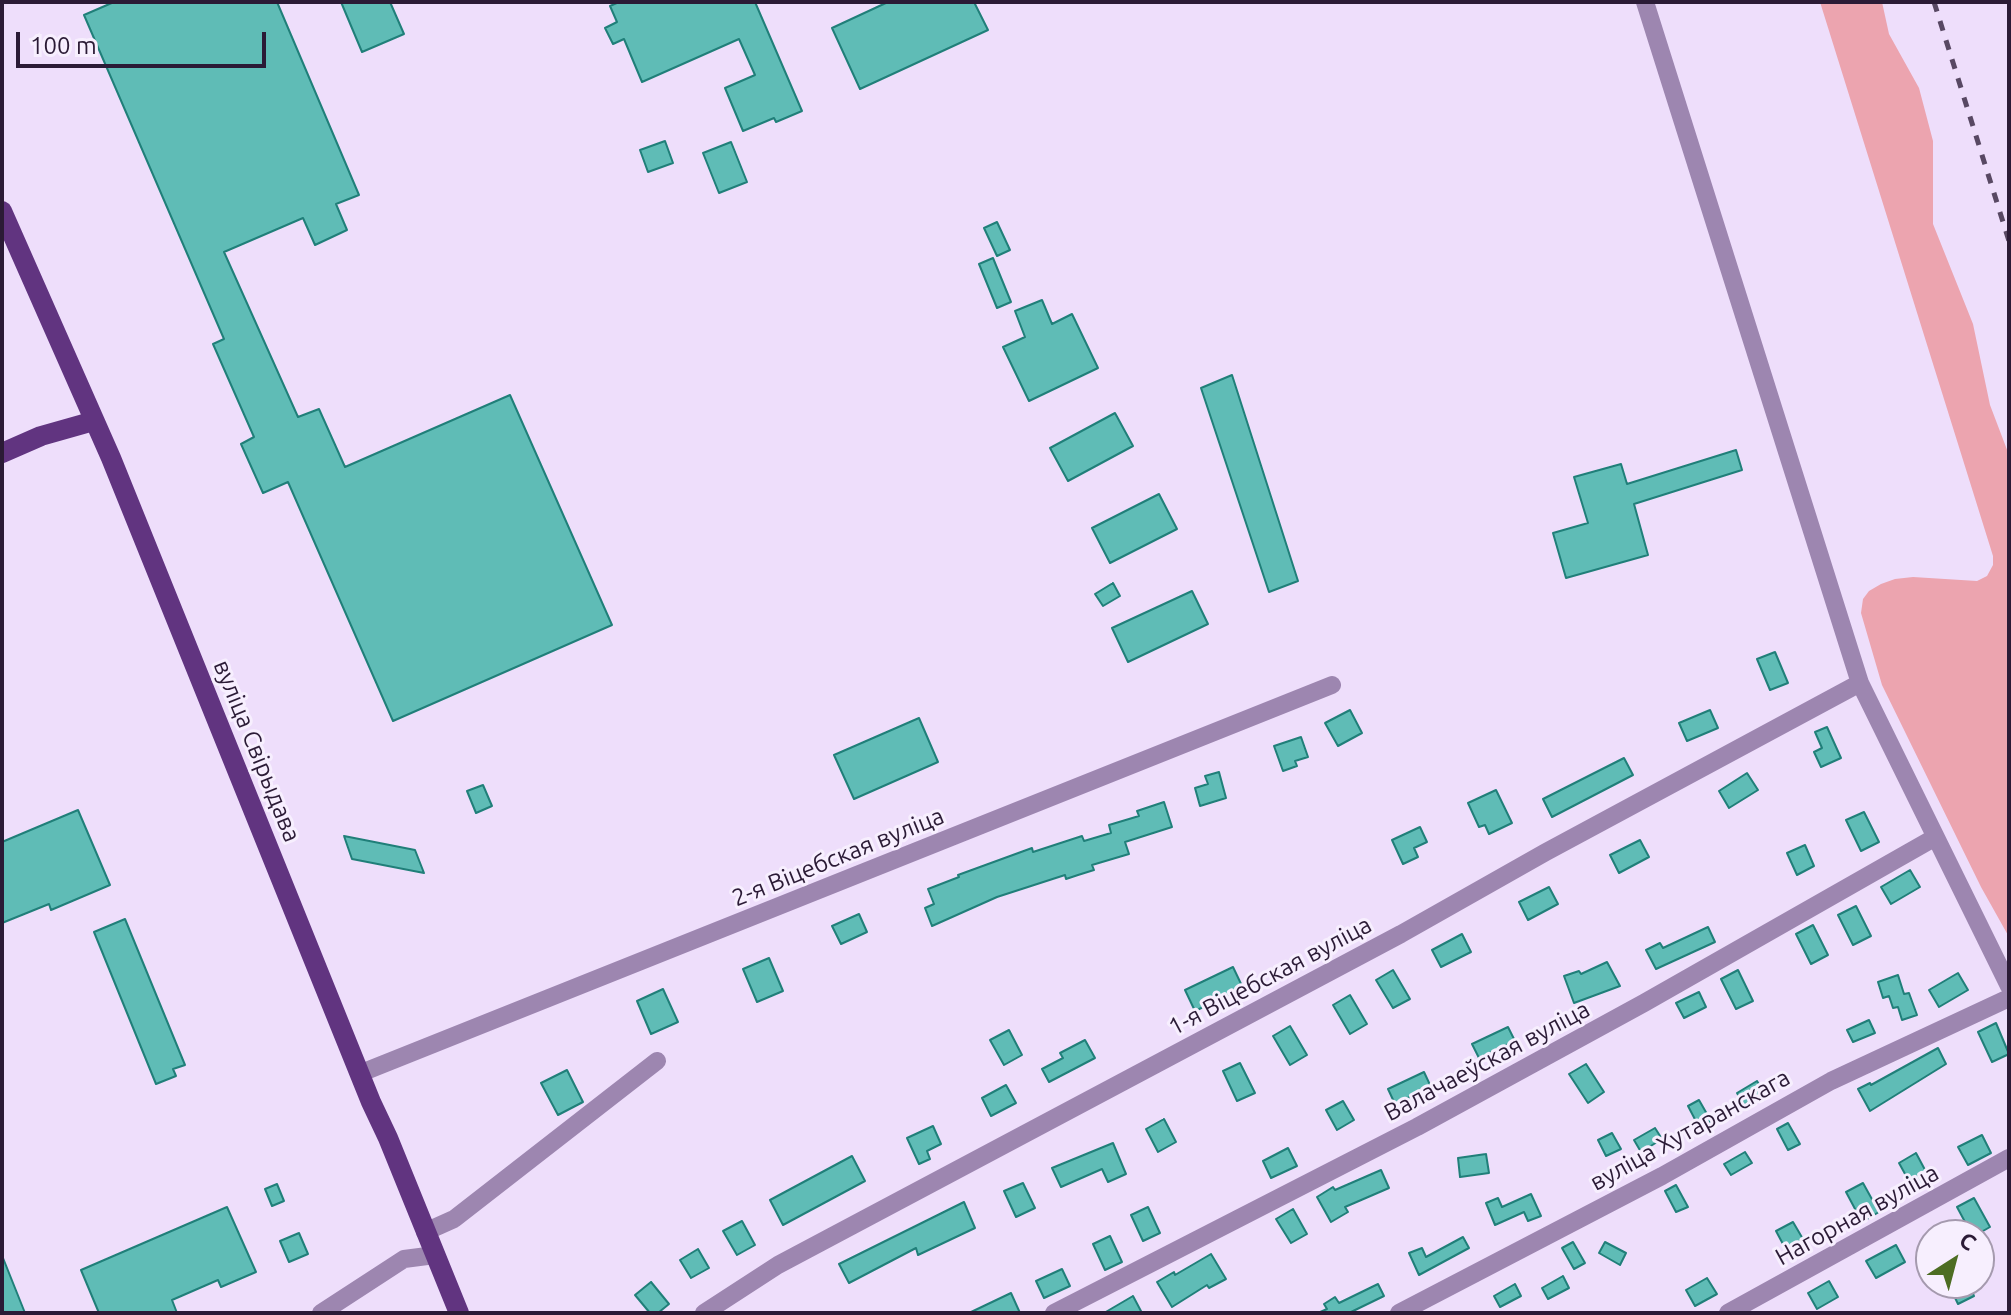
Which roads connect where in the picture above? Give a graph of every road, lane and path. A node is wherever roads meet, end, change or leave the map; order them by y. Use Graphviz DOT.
graph roads {
  1 [pos="1645,2"];
  2 [pos="2,211"];
  3 [pos="94,421"];
  4 [pos="2,453"];
  5 [pos="1860,683"];
  6 [pos="1332,685"];
  7 [pos="1934,838"];
  8 [pos="2009,986"];
  9 [pos="2009,998"];
  10 [pos="657,1061"];
  11 [pos="361,1073"];
  12 [pos="2009,1158"];
  13 [pos="425,1232"];
  14 [pos="435,1255"];
  15 [pos="321,1313"];
  16 [pos="459,1313"];
  17 [pos="704,1313"];
  18 [pos="1054,1313"];
  19 [pos="1399,1313"];
  20 [pos="1728,1313"];
  1 -- 5 [label="street"];
  2 -- 3 [label="main road, вуліца Свірыдава"];
  3 -- 4 [label="main road"];
  3 -- 11 [label="main road, вуліца Свірыдава"];
  5 -- 7 [label="street"];
  5 -- 17 [label="street, 1-я Віцебская вуліца"];
  6 -- 11 [label="street, 2-я Віцебская вуліца"];
  7 -- 8 [label="street"];
  7 -- 18 [label="street, Валачаеўская вуліца"];
  9 -- 19 [label="street, вуліца Хутаранскага"];
  10 -- 13 [label="street"];
  11 -- 13 [label="main road, вуліца Свірыдава"];
  12 -- 20 [label="street, Нагорная вуліца"];
  13 -- 14 [label="main road, вуліца Свірыдава"];
  14 -- 15 [label="street"];
  14 -- 16 [label="main road, вуліца Свірыдава"];
}
